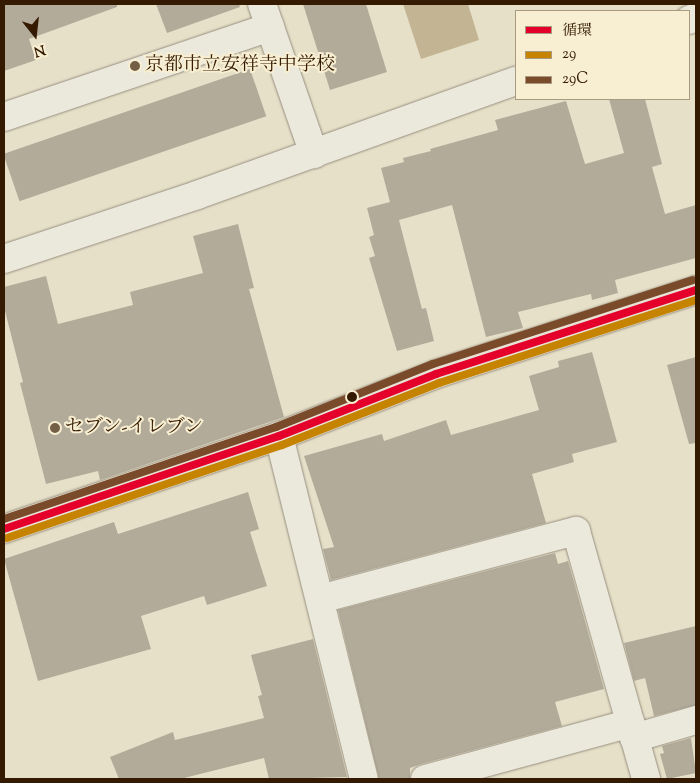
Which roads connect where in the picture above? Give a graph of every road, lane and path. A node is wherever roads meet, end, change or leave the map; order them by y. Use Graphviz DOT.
graph roads {
  1 [pos="266,16"];
  2 [pos="515,81"];
  3 [pos="4,117"];
  4 [pos="314,154"];
  5 [pos="4,259"];
  6 [pos="696,290"];
  7 [pos="278,436"];
  8 [pos="4,530"];
  9 [pos="320,599"];
  10 [pos="696,720"];
  11 [pos="633,731"];
  12 [pos="364,779"];
  13 [pos="425,779"];
  14 [pos="646,779"];
  1 -- 3 [label="street"];
  1 -- 4 [label="street"];
  2 -- 4 [label="street"];
  4 -- 5 [label="street"];
  6 -- 7 [label="main road"];
  7 -- 8 [label="main road"];
  7 -- 9 [label="street"];
  9 -- 11 [label="street"];
  9 -- 12 [label="street"];
  10 -- 11 [label="street"];
  11 -- 13 [label="street"];
  11 -- 14 [label="street"];
}
